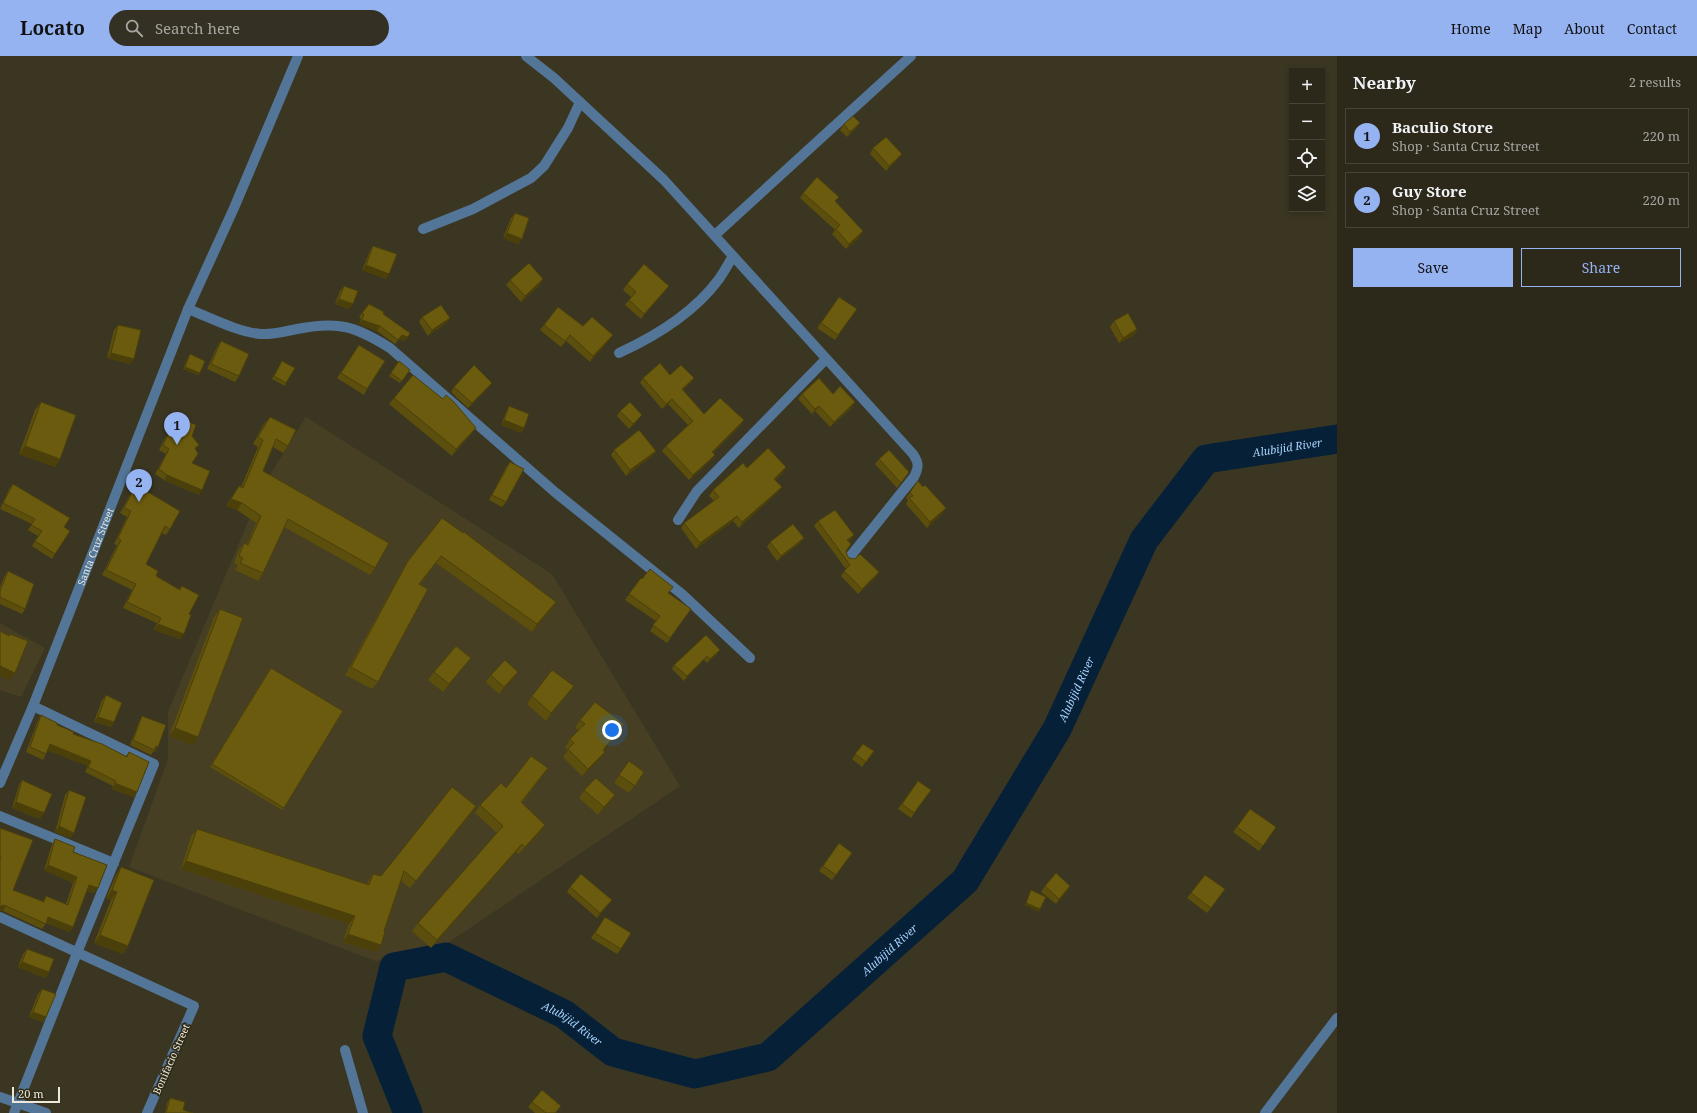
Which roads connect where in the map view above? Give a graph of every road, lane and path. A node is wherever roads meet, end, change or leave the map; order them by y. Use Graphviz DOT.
graph roads {
  1 [pos="298,56"];
  2 [pos="526,56"];
  3 [pos="911,56"];
  4 [pos="580,102"];
  5 [pos="423,229"];
  6 [pos="715,235"];
  7 [pos="733,256"];
  8 [pos="188,309"];
  9 [pos="618,353"];
  10 [pos="826,359"];
  11 [pos="678,520"];
  12 [pos="849,558"];
  13 [pos="750,658"];
  14 [pos="33,706"];
  15 [pos="0,783"];
  16 [pos="0,816"];
  17 [pos="114,863"];
  18 [pos="0,917"];
  19 [pos="77,953"];
  20 [pos="1337,1018"];
  21 [pos="345,1050"];
  22 [pos="0,1097"];
  23 [pos="18,1103"];
  24 [pos="14,1113"];
  25 [pos="46,1113"];
  26 [pos="147,1113"];
  27 [pos="363,1113"];
  28 [pos="1265,1113"];
  1 -- 8 [label="street, Santa Cruz Street"];
  2 -- 4 [label="street"];
  3 -- 6 [label="street"];
  4 -- 5 [label="street"];
  4 -- 6 [label="street"];
  6 -- 7 [label="street"];
  7 -- 9 [label="street"];
  7 -- 10 [label="street"];
  8 -- 13 [label="street"];
  8 -- 14 [label="street, Santa Cruz Street"];
  10 -- 11 [label="street"];
  10 -- 12 [label="street"];
  14 -- 15 [label="street, Santa Cruz Street"];
  14 -- 17 [label="street"];
  16 -- 17 [label="street"];
  17 -- 19 [label="street"];
  18 -- 19 [label="street"];
  19 -- 23 [label="street"];
  19 -- 26 [label="street, Bonifacio Street"];
  20 -- 28 [label="street"];
  21 -- 27 [label="street"];
  22 -- 23 [label="street"];
  23 -- 24 [label="street"];
  23 -- 25 [label="street"];
}
